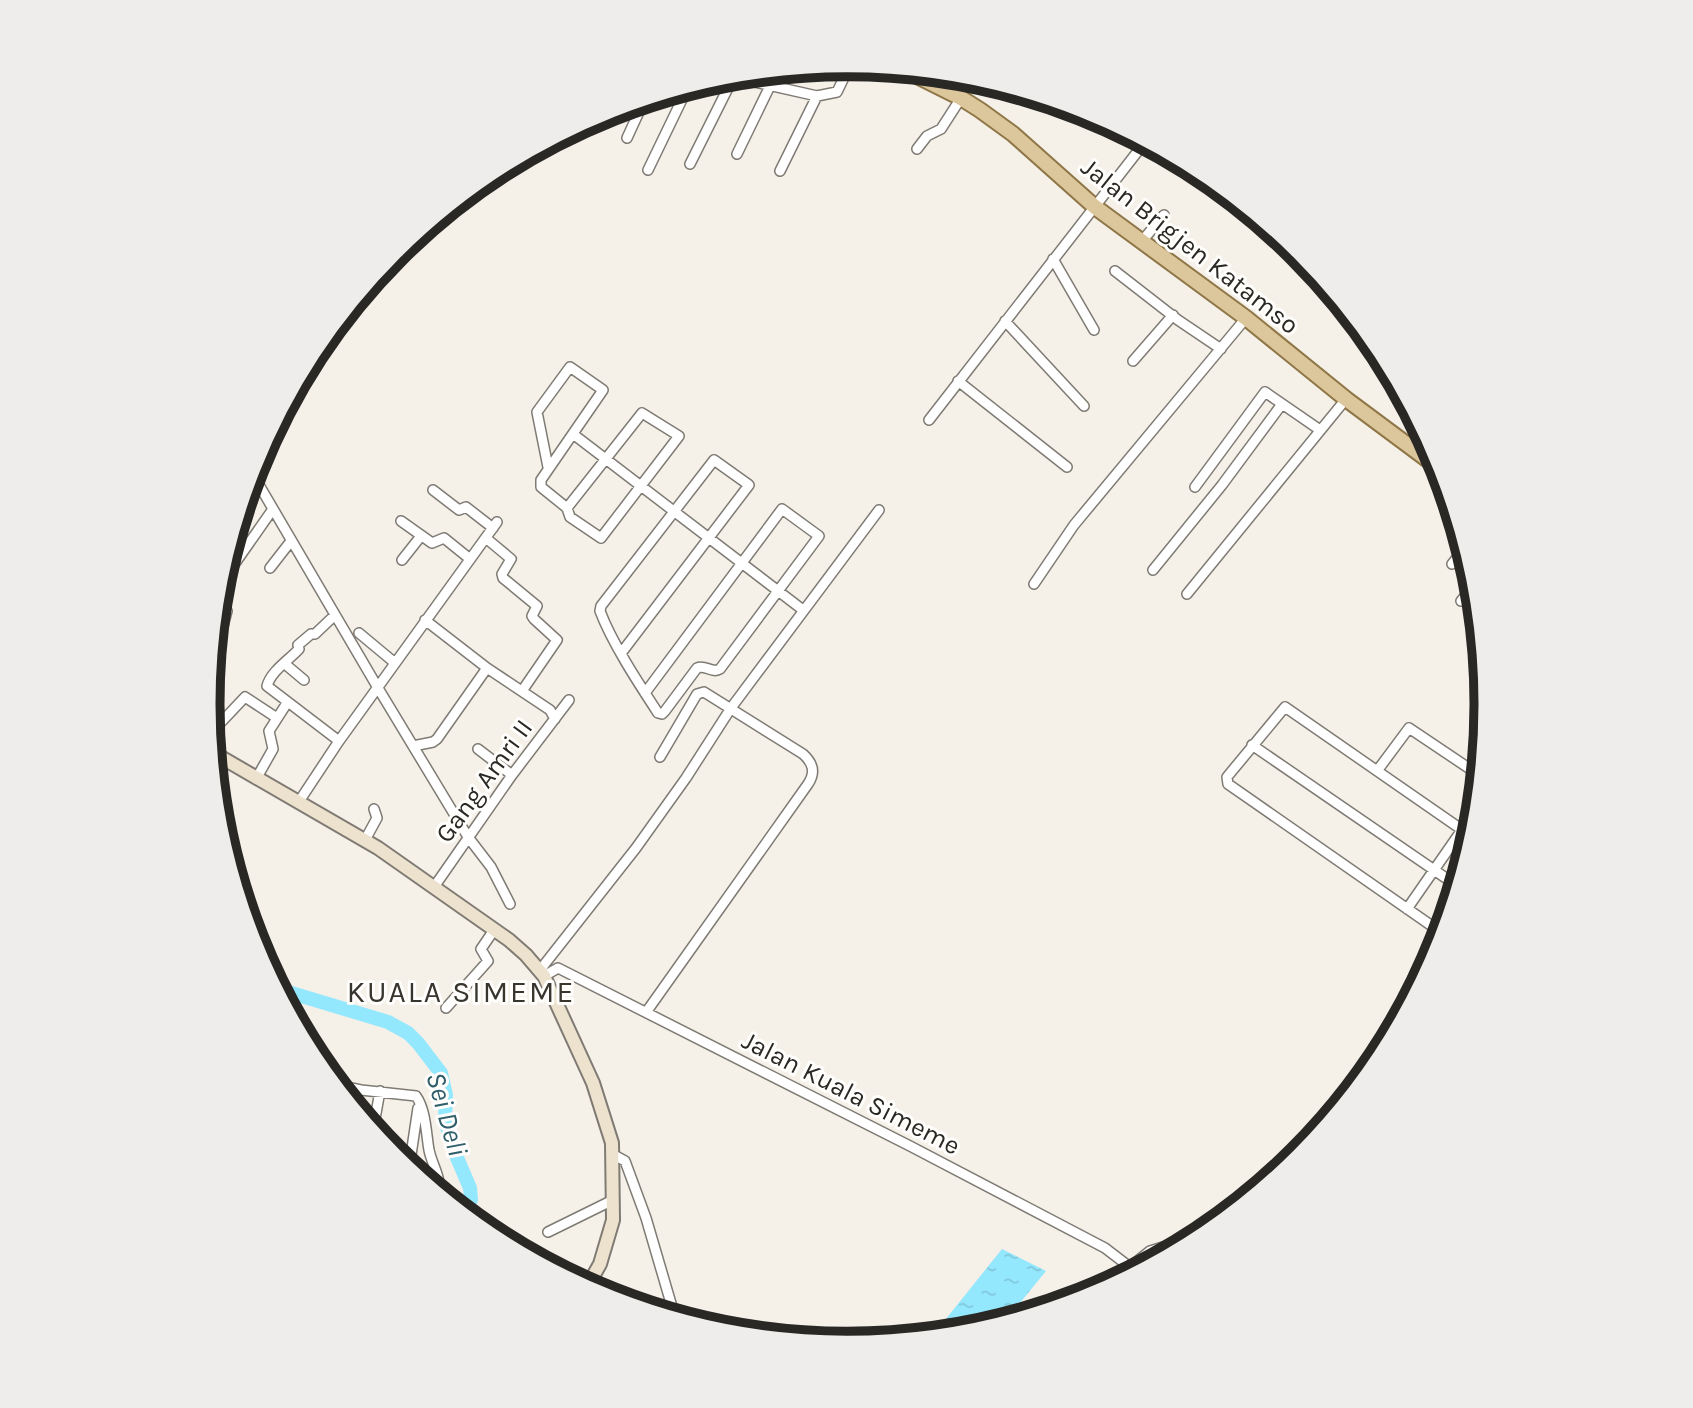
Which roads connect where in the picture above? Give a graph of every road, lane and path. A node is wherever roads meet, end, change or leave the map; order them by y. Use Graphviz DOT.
graph roads {
  1 [pos="844,77"];
  2 [pos="928,82"];
  3 [pos="758,83"];
  4 [pos="770,86"];
  5 [pos="725,89"];
  6 [pos="817,96"];
  7 [pos="682,98"];
  8 [pos="961,98"];
  9 [pos="638,113"];
  10 [pos="627,138"];
  11 [pos="917,149"];
  12 [pos="1139,150"];
  13 [pos="737,154"];
  14 [pos="690,164"];
  15 [pos="648,170"];
  16 [pos="779,171"];
  17 [pos="1095,207"];
  18 [pos="1164,215"];
  19 [pos="1142,241"];
  20 [pos="1052,259"];
  21 [pos="1115,271"];
  22 [pos="1173,315"];
  23 [pos="1246,318"];
  24 [pos="1004,321"];
  25 [pos="1094,330"];
  26 [pos="1221,349"];
  27 [pos="1133,361"];
  28 [pos="958,381"];
  29 [pos="1346,399"];
  30 [pos="1282,404"];
  31 [pos="1084,405"];
  32 [pos="929,419"];
  33 [pos="1320,430"];
  34 [pos="573,434"];
  35 [pos="1423,457"];
  36 [pos="605,459"];
  37 [pos="548,467"];
  38 [pos="1068,467"];
  39 [pos="259,485"];
  40 [pos="640,486"];
  41 [pos="1195,487"];
  42 [pos="433,490"];
  43 [pos="567,508"];
  44 [pos="273,509"];
  45 [pos="878,510"];
  46 [pos="674,513"];
  47 [pos="401,521"];
  48 [pos="422,536"];
  49 [pos="487,538"];
  50 [pos="709,539"];
  51 [pos="291,541"];
  52 [pos="470,559"];
  53 [pos="1456,559"];
  54 [pos="402,560"];
  55 [pos="237,561"];
  56 [pos="743,564"];
  57 [pos="1452,564"];
  58 [pos="270,568"];
  59 [pos="1153,570"];
  60 [pos="1034,584"];
  61 [pos="779,592"];
  62 [pos="1187,594"];
  63 [pos="1464,598"];
  64 [pos="1461,601"];
  65 [pos="803,610"];
  66 [pos="335,615"];
  67 [pos="425,620"];
  68 [pos="359,633"];
  69 [pos="622,652"];
  70 [pos="395,663"];
  71 [pos="285,664"];
  72 [pos="487,668"];
  73 [pos="304,680"];
  74 [pos="378,688"];
  75 [pos="522,691"];
  76 [pos="645,693"];
  77 [pos="569,700"];
  78 [pos="287,703"];
  79 [pos="731,708"];
  80 [pos="277,718"];
  81 [pos="555,719"];
  82 [pos="220,723"];
  83 [pos="339,741"];
  84 [pos="1252,745"];
  85 [pos="413,747"];
  86 [pos="478,749"];
  87 [pos="660,757"];
  88 [pos="223,761"];
  89 [pos="1470,769"];
  90 [pos="1377,771"];
  91 [pos="512,775"];
  92 [pos="256,779"];
  93 [pos="298,803"];
  94 [pos="374,810"];
  95 [pos="1460,829"];
  96 [pos="1459,834"];
  97 [pos="467,837"];
  98 [pos="365,840"];
  99 [pos="1434,869"];
  100 [pos="1448,879"];
  101 [pos="434,887"];
  102 [pos="510,904"];
  103 [pos="1407,909"];
  104 [pos="1432,926"];
  105 [pos="494,930"];
  106 [pos="542,973"];
  107 [pos="446,1008"];
  108 [pos="647,1011"];
  109 [pos="351,1089"];
  110 [pos="380,1091"];
  111 [pos="419,1101"];
  112 [pos="375,1117"];
  113 [pos="411,1154"];
  114 [pos="614,1155"];
  115 [pos="438,1179"];
  116 [pos="613,1200"];
  117 [pos="548,1231"];
  118 [pos="1127,1264"];
  119 [pos="593,1277"];
  120 [pos="672,1306"];
  1 -- 6 [label="street"];
  2 -- 8 [label="main road, Jalan Brigjen Katamso"];
  3 -- 4 [label="street"];
  4 -- 6 [label="street"];
  4 -- 13 [label="street"];
  5 -- 14 [label="street"];
  6 -- 16 [label="street"];
  7 -- 15 [label="street"];
  8 -- 11 [label="street"];
  8 -- 17 [label="main road, Jalan Brigjen Katamso"];
  9 -- 10 [label="street"];
  12 -- 17 [label="street"];
  17 -- 19 [label="main road, Jalan Brigjen Katamso"];
  17 -- 20 [label="street"];
  18 -- 19 [label="street"];
  19 -- 23 [label="main road, Jalan Brigjen Katamso"];
  20 -- 24 [label="street"];
  20 -- 25 [label="street"];
  21 -- 22 [label="street"];
  22 -- 26 [label="street"];
  22 -- 27 [label="street"];
  23 -- 26 [label="street"];
  23 -- 29 [label="main road, Jalan Brigjen Katamso"];
  24 -- 28 [label="street"];
  24 -- 31 [label="street"];
  26 -- 60 [label="street"];
  28 -- 32 [label="street"];
  28 -- 38 [label="street"];
  29 -- 33 [label="street"];
  29 -- 35 [label="main road, Jalan Brigjen Katamso"];
  30 -- 33 [label="street"];
  30 -- 41 [label="street"];
  30 -- 59 [label="street"];
  33 -- 62 [label="street"];
  34 -- 36 [label="street"];
  34 -- 37 [label="street"];
  34 -- 37 [label="street"];
  36 -- 40 [label="street"];
  36 -- 40 [label="street"];
  36 -- 43 [label="street"];
  37 -- 43 [label="street"];
  39 -- 44 [label="street"];
  40 -- 43 [label="street"];
  40 -- 46 [label="street"];
  42 -- 49 [label="street"];
  44 -- 51 [label="street"];
  44 -- 55 [label="street"];
  45 -- 65 [label="street"];
  46 -- 50 [label="street"];
  46 -- 50 [label="street"];
  46 -- 69 [label="street"];
  47 -- 48 [label="street"];
  48 -- 52 [label="street"];
  48 -- 54 [label="street"];
  49 -- 52 [label="street"];
  49 -- 75 [label="street"];
  50 -- 56 [label="street"];
  50 -- 69 [label="street"];
  51 -- 58 [label="street"];
  51 -- 66 [label="street"];
  52 -- 67 [label="street"];
  53 -- 57 [label="street"];
  56 -- 61 [label="street"];
  56 -- 61 [label="street"];
  56 -- 76 [label="street"];
  61 -- 65 [label="street"];
  61 -- 76 [label="street"];
  63 -- 64 [label="street"];
  65 -- 79 [label="street"];
  66 -- 71 [label="street"];
  66 -- 74 [label="street"];
  67 -- 70 [label="street"];
  67 -- 72 [label="street"];
  68 -- 70 [label="street"];
  69 -- 76 [label="street"];
  70 -- 74 [label="street"];
  71 -- 73 [label="street"];
  71 -- 78 [label="street"];
  72 -- 75 [label="street"];
  72 -- 85 [label="street"];
  74 -- 83 [label="street"];
  74 -- 85 [label="street"];
  75 -- 81 [label="street"];
  77 -- 81 [label="street, Gang Amri II"];
  78 -- 80 [label="street"];
  78 -- 83 [label="street"];
  79 -- 87 [label="street"];
  79 -- 106 [label="street"];
  79 -- 108 [label="street"];
  80 -- 82 [label="street"];
  80 -- 92 [label="street"];
  81 -- 91 [label="street, Gang Amri II"];
  83 -- 93 [label="street"];
  84 -- 90 [label="street"];
  84 -- 99 [label="street"];
  84 -- 103 [label="street"];
  85 -- 97 [label="street"];
  86 -- 91 [label="street"];
  88 -- 92 [label="main road"];
  89 -- 90 [label="street"];
  90 -- 95 [label="street"];
  91 -- 97 [label="street, Gang Amri II"];
  92 -- 93 [label="main road"];
  93 -- 98 [label="main road"];
  94 -- 98 [label="street"];
  96 -- 99 [label="street"];
  97 -- 101 [label="street, Gang Amri II"];
  97 -- 102 [label="street"];
  98 -- 101 [label="main road"];
  99 -- 100 [label="street"];
  99 -- 103 [label="street"];
  101 -- 105 [label="main road"];
  103 -- 104 [label="street"];
  105 -- 106 [label="main road"];
  105 -- 107 [label="street"];
  106 -- 108 [label="street, Jalan Kuala Simeme"];
  106 -- 114 [label="main road"];
  108 -- 118 [label="street, Jalan Kuala Simeme"];
  109 -- 110 [label="street"];
  110 -- 111 [label="street"];
  110 -- 112 [label="street"];
  111 -- 113 [label="street"];
  111 -- 115 [label="street"];
  114 -- 116 [label="main road"];
  114 -- 120 [label="street"];
  116 -- 117 [label="street"];
  116 -- 119 [label="main road"];
}
